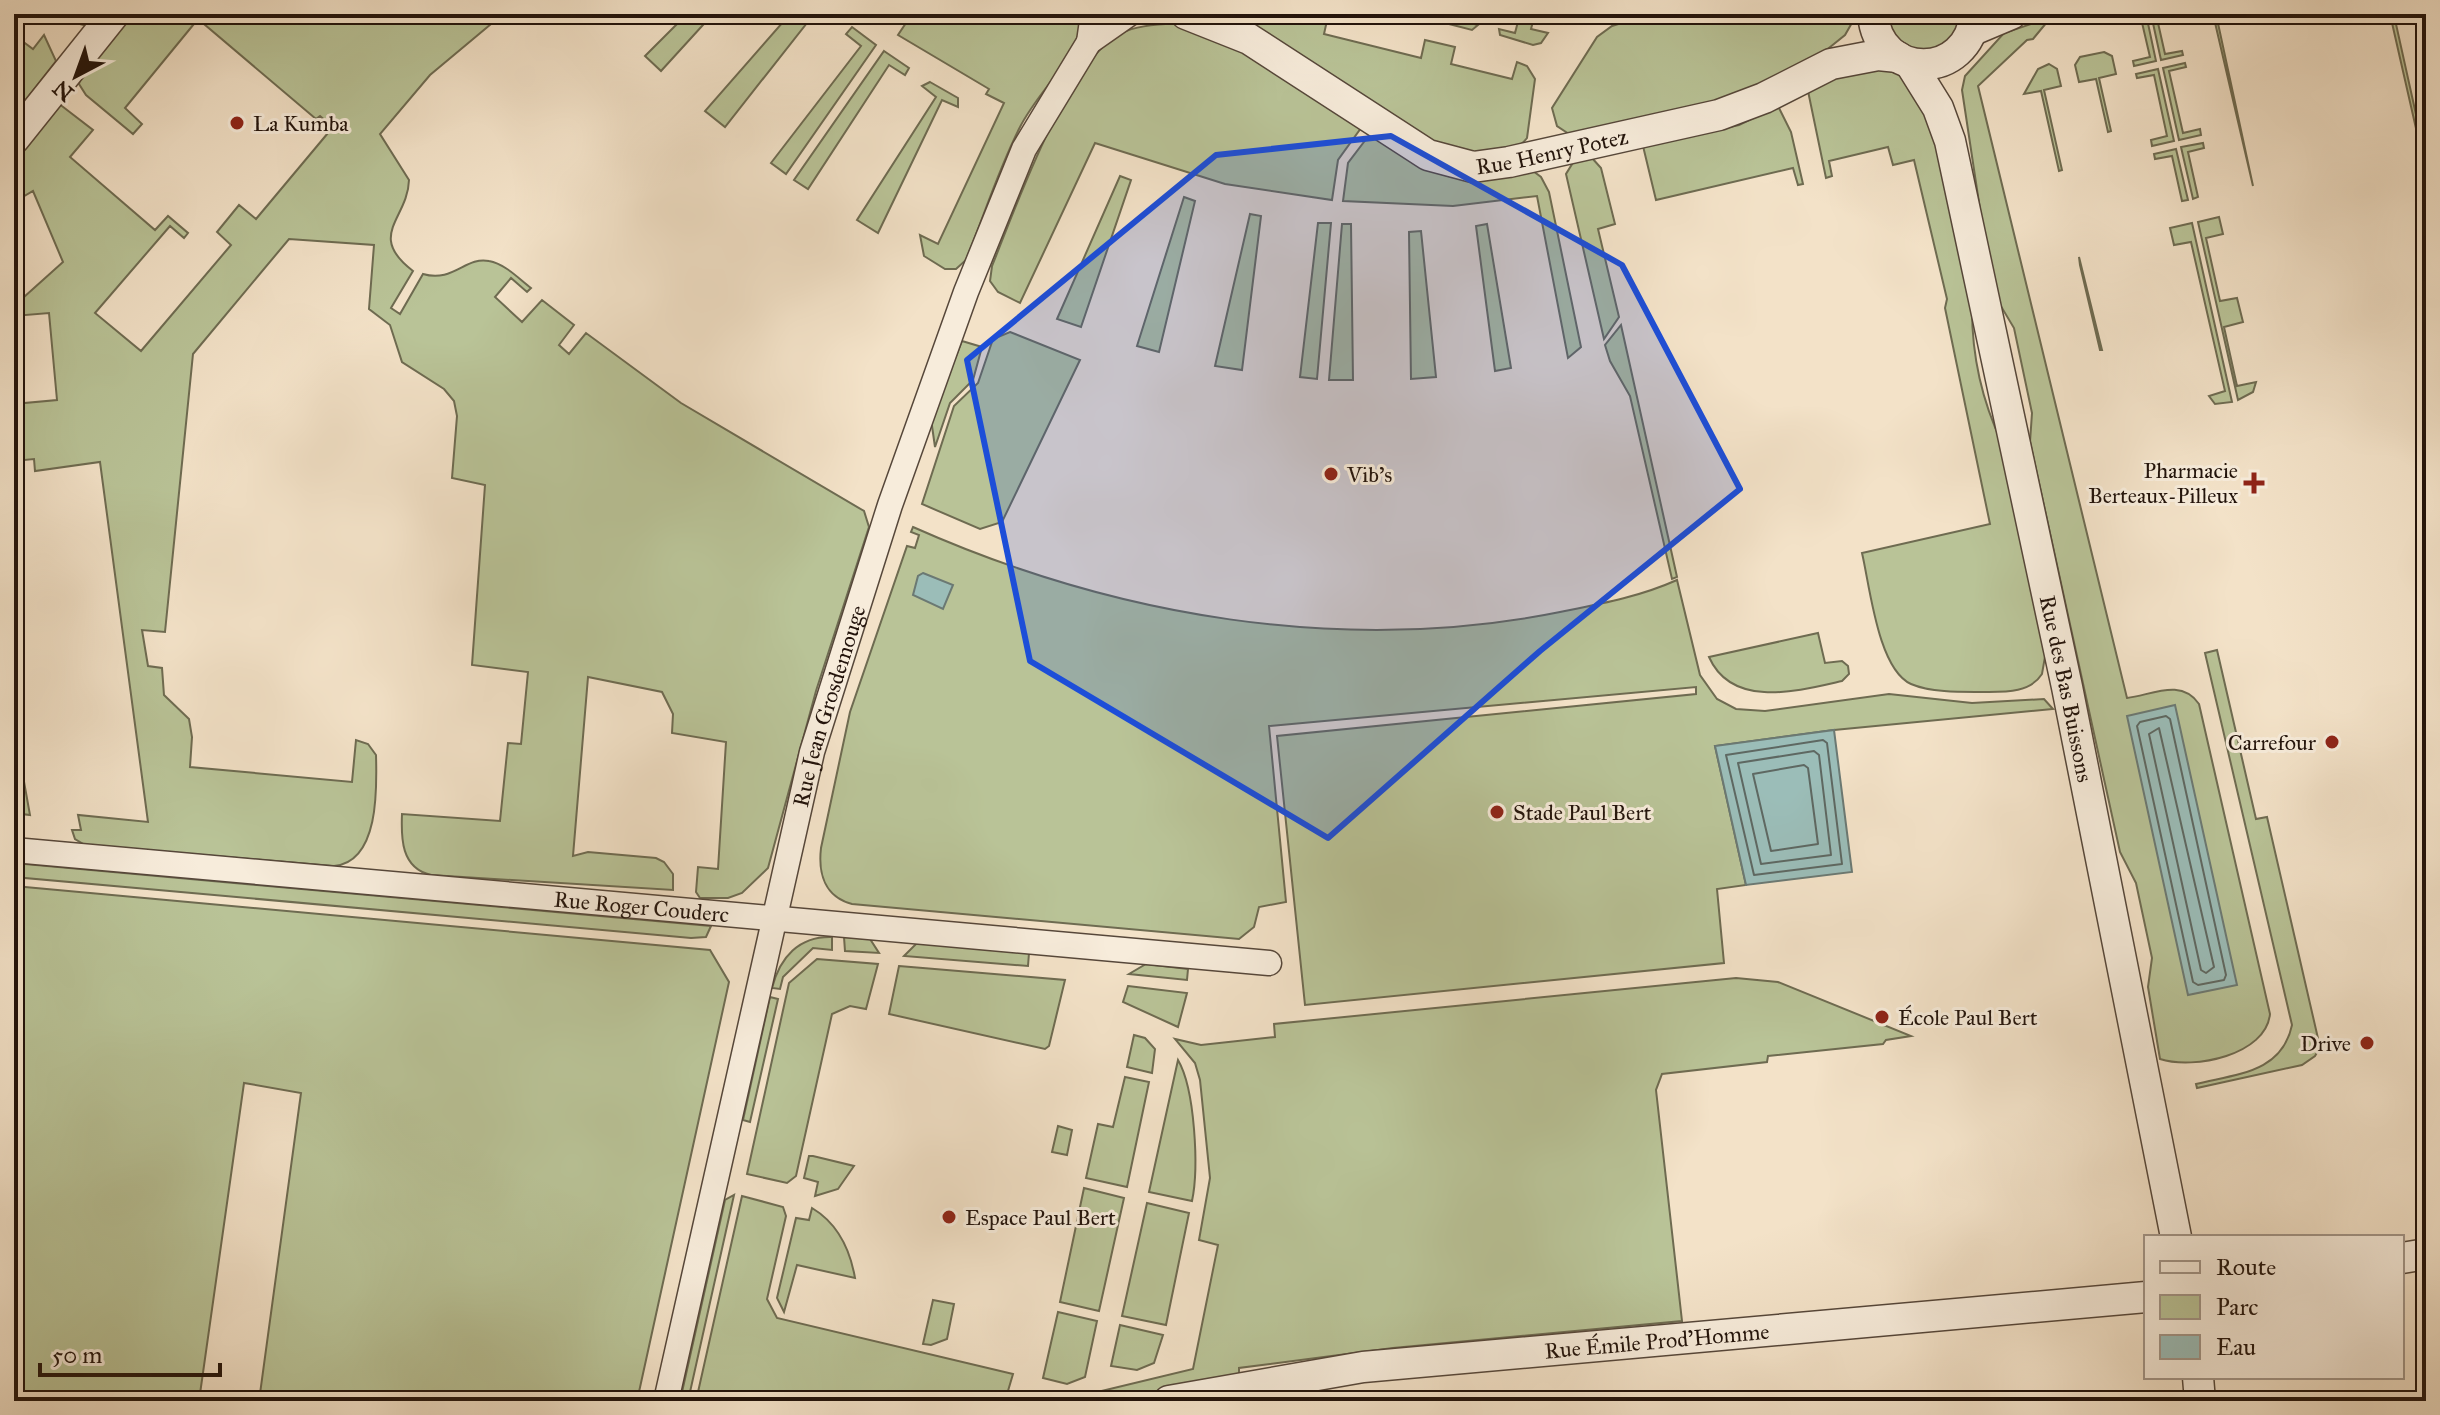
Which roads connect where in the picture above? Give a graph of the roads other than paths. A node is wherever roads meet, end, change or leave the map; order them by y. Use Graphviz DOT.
graph roads {
  1 [pos="114,14"];
  2 [pos="1093,14"];
  3 [pos="1129,14"];
  4 [pos="1186,14"];
  5 [pos="1222,14"];
  6 [pos="2011,14"];
  7 [pos="1873,16"];
  8 [pos="1969,32"];
  9 [pos="1249,39"];
  10 [pos="1089,42"];
  11 [pos="1904,60"];
  12 [pos="1831,64"];
  13 [pos="14,139"];
  14 [pos="1950,141"];
  15 [pos="14,850"];
  16 [pos="774,918"];
  17 [pos="1269,963"];
  18 [pos="2176,1235"];
  19 [pos="2426,1254"];
  20 [pos="2404,1258"];
  21 [pos="2144,1297"];
  22 [pos="2198,1379"];
  23 [pos="666,1401"];
  24 [pos="1169,1401"];
  25 [pos="2200,1401"];
  1 -- 13 [label="street"];
  2 -- 10 [label="street"];
  3 -- 10 [label="street"];
  4 -- 9 [label="street"];
  5 -- 9 [label="street"];
  6 -- 8 [label="street, Rue Henry Potez"];
  7 -- 11 [label="street, Rue des Bas Buissons"];
  7 -- 12 [label="street, Rue Henry Potez"];
  8 -- 11 [label="street, Rue Henry Potez"];
  8 -- 14 [label="street, Rue des Bas Buissons"];
  9 -- 12 [label="street, Rue Henry Potez"];
  10 -- 16 [label="street, Rue Jean Grosdemouge"];
  11 -- 12 [label="street, Rue Henry Potez"];
  11 -- 14 [label="street, Rue des Bas Buissons"];
  14 -- 18 [label="street, Rue des Bas Buissons"];
  15 -- 16 [label="street, Rue Roger Couderc"];
  16 -- 17 [label="street, Rue Roger Couderc"];
  16 -- 23 [label="street, Rue Jean Grosdemouge"];
  19 -- 20 [label="street"];
  21 -- 24 [label="street, Rue Émile Prod'Homme"];
  22 -- 25 [label="street"];
}
